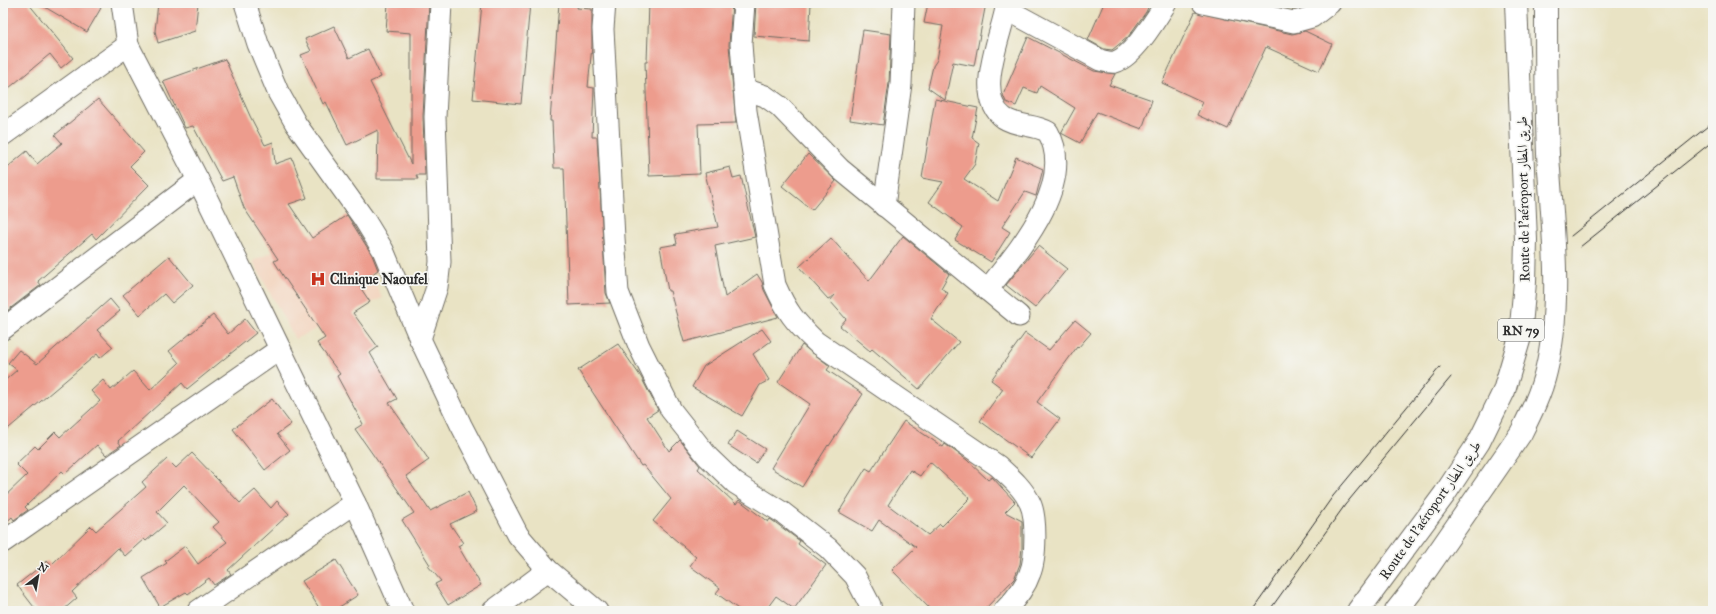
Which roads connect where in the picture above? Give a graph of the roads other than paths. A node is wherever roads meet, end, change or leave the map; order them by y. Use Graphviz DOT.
graph roads {
  1 [pos="122,3"];
  2 [pos="245,3"];
  3 [pos="441,3"];
  4 [pos="605,3"];
  5 [pos="744,3"];
  6 [pos="904,3"];
  7 [pos="1166,3"];
  8 [pos="1202,3"];
  9 [pos="1330,3"];
  10 [pos="1516,3"];
  11 [pos="1546,3"];
  12 [pos="1006,6"];
  13 [pos="128,45"];
  14 [pos="744,89"];
  15 [pos="3,135"];
  16 [pos="198,180"];
  17 [pos="884,206"];
  18 [pos="987,290"];
  19 [pos="1019,316"];
  20 [pos="3,329"];
  21 [pos="420,339"];
  22 [pos="280,349"];
  23 [pos="355,503"];
  24 [pos="3,542"];
  25 [pos="548,570"];
  26 [pos="198,611"];
  27 [pos="403,611"];
  28 [pos="493,611"];
  29 [pos="597,611"];
  30 [pos="871,611"];
  31 [pos="1004,611"];
  32 [pos="1358,611"];
  33 [pos="1396,611"];
  1 -- 13 [label="street"];
  2 -- 21 [label="street"];
  3 -- 21 [label="street"];
  4 -- 30 [label="street"];
  5 -- 14 [label="street"];
  6 -- 17 [label="street"];
  7 -- 12 [label="street"];
  8 -- 9 [label="street"];
  10 -- 32 [label="highway, Route de l'aéroport طريق المطار / RN 79"];
  11 -- 33 [label="highway, Route de l'aéroport طريق المطار / RN 79"];
  12 -- 18 [label="street"];
  13 -- 15 [label="street"];
  13 -- 16 [label="street"];
  14 -- 17 [label="street"];
  14 -- 31 [label="street"];
  16 -- 20 [label="street"];
  16 -- 22 [label="street"];
  17 -- 18 [label="street"];
  18 -- 19 [label="street"];
  21 -- 25 [label="street"];
  22 -- 23 [label="street"];
  22 -- 24 [label="street"];
  23 -- 26 [label="street"];
  23 -- 27 [label="street"];
  25 -- 28 [label="street"];
  25 -- 29 [label="street"];
}
